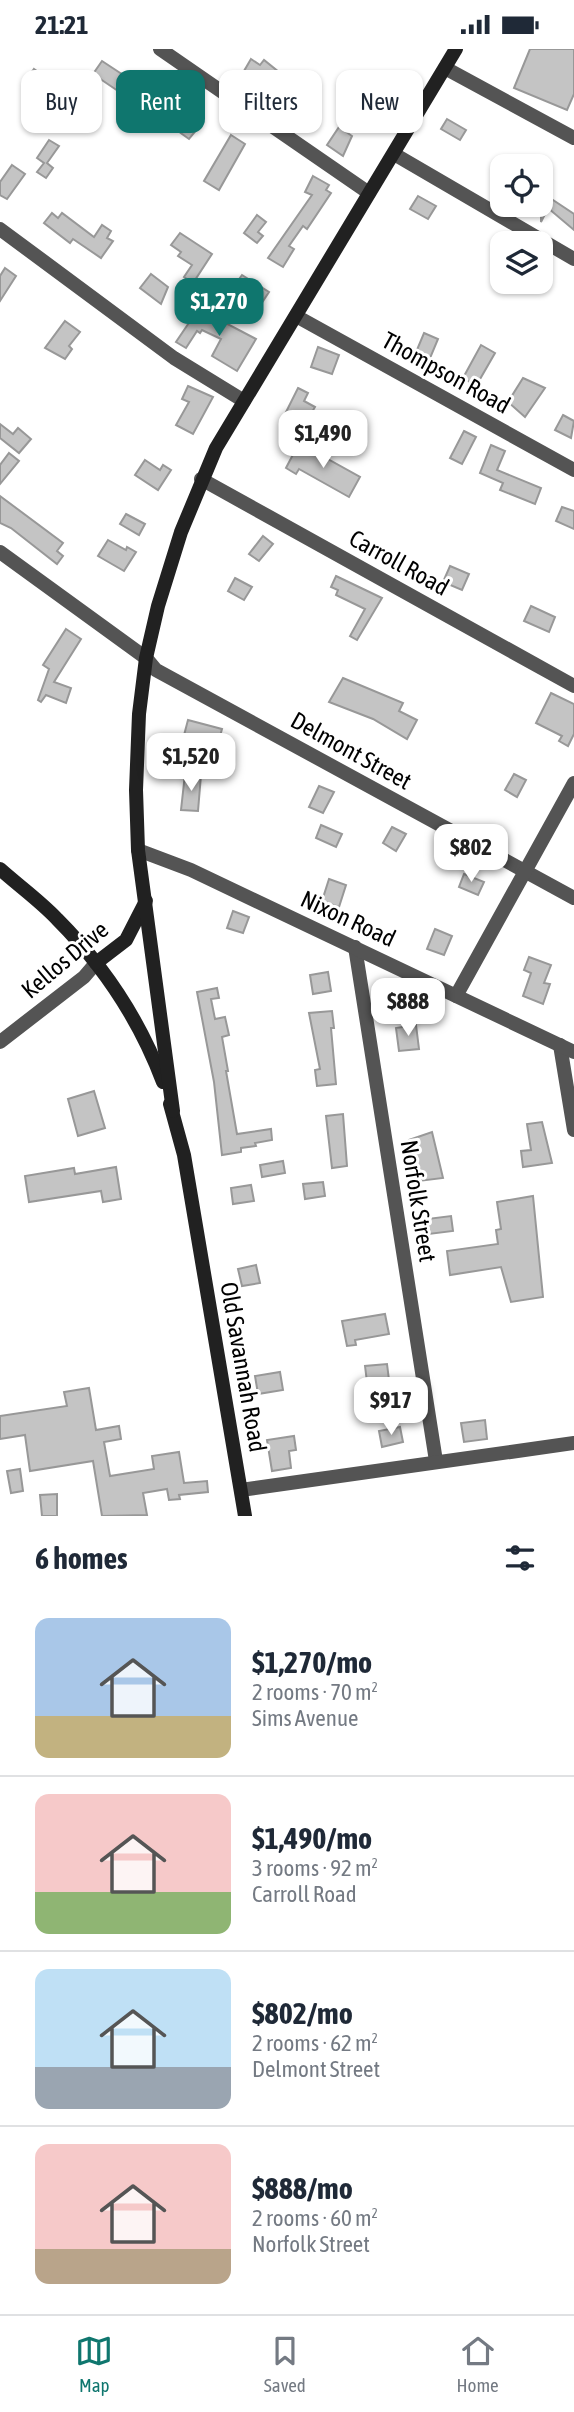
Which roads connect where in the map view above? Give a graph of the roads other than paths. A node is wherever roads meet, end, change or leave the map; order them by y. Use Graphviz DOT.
graph roads {
  1 [pos="160,49"];
  2 [pos="456,49"];
  3 [pos="445,68"];
  4 [pos="574,138"];
  5 [pos="394,154"];
  6 [pos="369,193"];
  7 [pos="0,229"];
  8 [pos="574,259"];
  9 [pos="296,316"];
  10 [pos="244,401"];
  11 [pos="574,470"];
  12 [pos="201,479"];
  13 [pos="0,552"];
  14 [pos="146,658"];
  15 [pos="574,686"];
  16 [pos="574,783"];
  17 [pos="138,850"];
  18 [pos="0,869"];
  19 [pos="526,873"];
  20 [pos="574,898"];
  21 [pos="146,901"];
  22 [pos="355,947"];
  23 [pos="96,963"];
  24 [pos="456,996"];
  25 [pos="0,1042"];
  26 [pos="560,1045"];
  27 [pos="574,1052"];
  28 [pos="173,1111"];
  29 [pos="574,1130"];
  30 [pos="574,1443"];
  31 [pos="436,1461"];
  32 [pos="241,1490"];
  33 [pos="246,1516"];
  1 -- 6 [label="street"];
  2 -- 3 [label="main road"];
  3 -- 4 [label="street"];
  3 -- 5 [label="main road"];
  5 -- 6 [label="main road"];
  5 -- 8 [label="street"];
  6 -- 9 [label="main road"];
  7 -- 10 [label="street"];
  9 -- 10 [label="main road"];
  9 -- 11 [label="street, Thompson Road"];
  10 -- 12 [label="main road"];
  12 -- 14 [label="main road"];
  12 -- 15 [label="street, Carroll Road"];
  13 -- 14 [label="street, Delmont Street"];
  14 -- 17 [label="main road"];
  14 -- 19 [label="street, Delmont Street"];
  16 -- 19 [label="street"];
  17 -- 21 [label="main road"];
  17 -- 22 [label="street, Nixon Road"];
  18 -- 23 [label="main road"];
  19 -- 20 [label="street, Delmont Street"];
  19 -- 24 [label="street"];
  21 -- 23 [label="main road, Kellos Drive"];
  21 -- 28 [label="main road"];
  22 -- 24 [label="street, Nixon Road"];
  22 -- 31 [label="street, Norfolk Street"];
  23 -- 25 [label="street, Kellos Drive"];
  23 -- 28 [label="main road"];
  24 -- 26 [label="street, Nixon Road"];
  26 -- 27 [label="street, Nixon Road"];
  26 -- 29 [label="street"];
  28 -- 32 [label="main road, Old Savannah Road"];
  30 -- 31 [label="street"];
  31 -- 32 [label="street"];
  32 -- 33 [label="main road, Old Savannah Road"];
}
